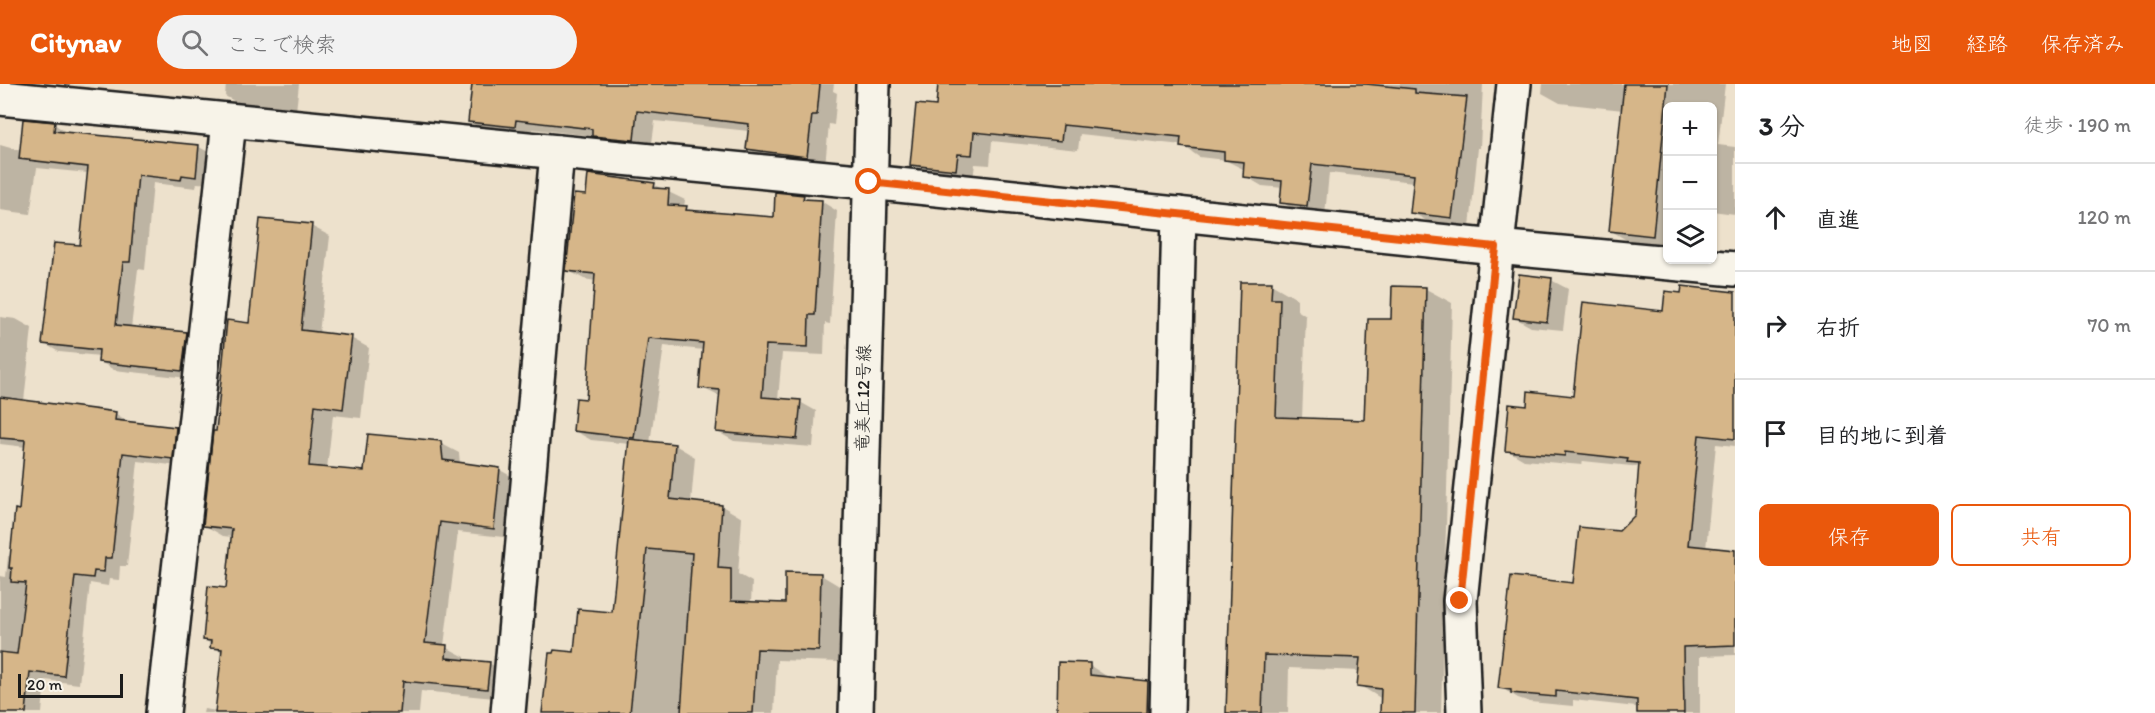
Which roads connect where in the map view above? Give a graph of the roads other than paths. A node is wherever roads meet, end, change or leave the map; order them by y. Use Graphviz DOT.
graph roads {
  1 [pos="873,84"];
  2 [pos="1514,84"];
  3 [pos="0,98"];
  4 [pos="229,122"];
  5 [pos="557,152"];
  6 [pos="869,182"];
  7 [pos="1179,214"];
  8 [pos="1496,247"];
  9 [pos="1735,269"];
  10 [pos="163,713"];
  11 [pos="508,713"];
  12 [pos="856,713"];
  13 [pos="1167,713"];
  14 [pos="1464,713"];
  1 -- 6 [label="street, 竜美丘12号線"];
  2 -- 8 [label="street"];
  3 -- 4 [label="street"];
  4 -- 5 [label="street"];
  4 -- 10 [label="street"];
  5 -- 6 [label="street"];
  5 -- 11 [label="street"];
  6 -- 7 [label="street"];
  6 -- 12 [label="street, 竜美丘12号線"];
  7 -- 8 [label="street"];
  7 -- 13 [label="street"];
  8 -- 9 [label="street"];
  8 -- 14 [label="street"];
}
